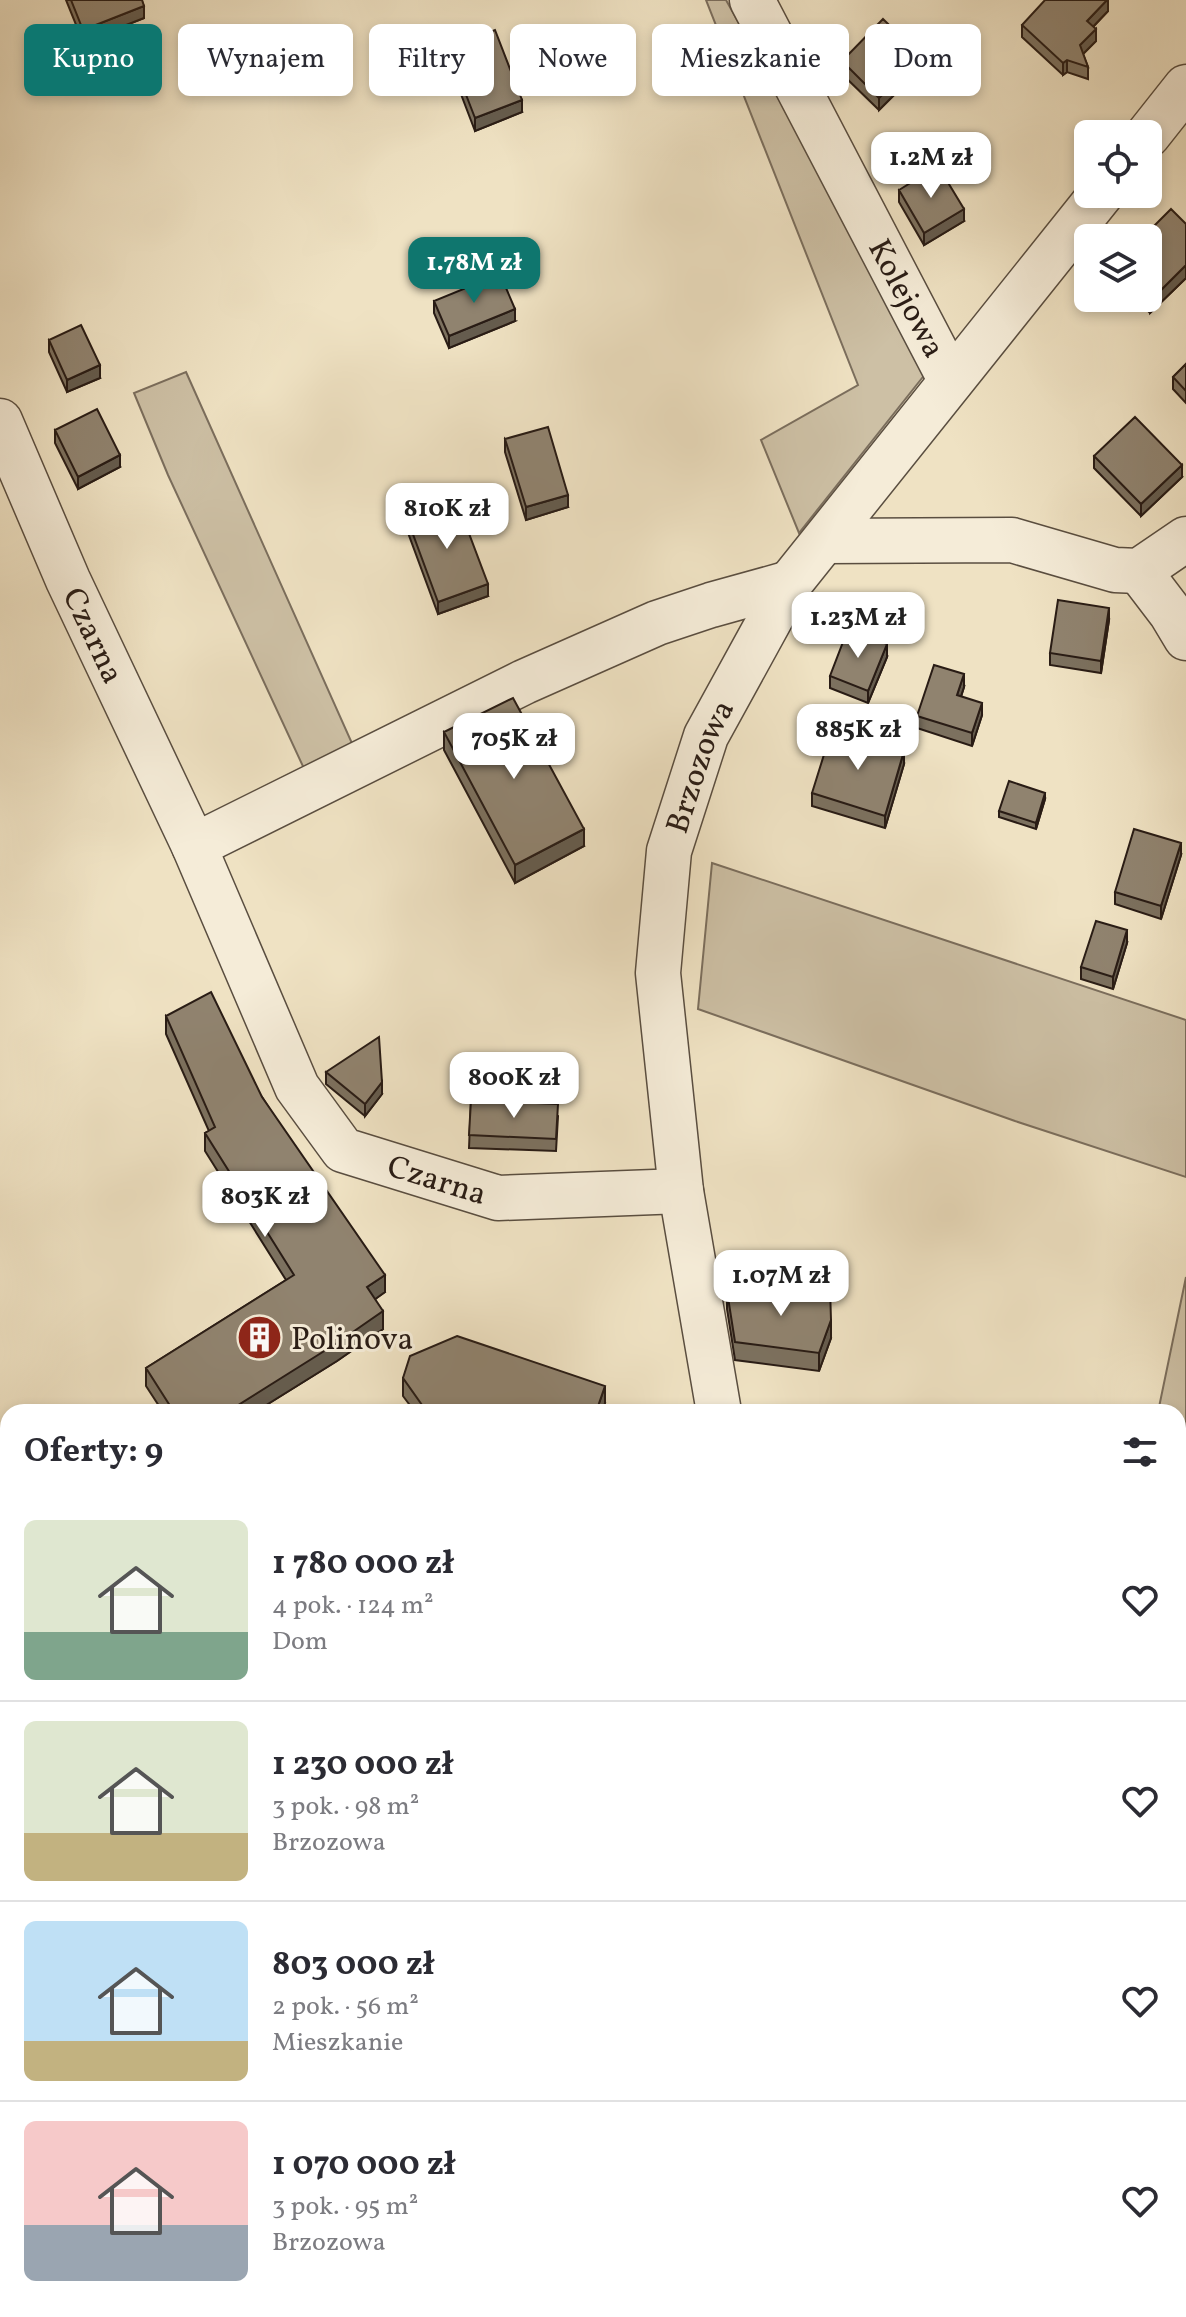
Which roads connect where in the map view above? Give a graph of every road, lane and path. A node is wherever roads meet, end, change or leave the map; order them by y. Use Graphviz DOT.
graph roads {
  1 [pos="752,0"];
  2 [pos="1186,87"];
  3 [pos="1160,120"];
  4 [pos="1090,208"];
  5 [pos="951,381"];
  6 [pos="0,421"];
  7 [pos="1186,539"];
  8 [pos="825,541"];
  9 [pos="1139,571"];
  10 [pos="790,583"];
  11 [pos="1186,638"];
  12 [pos="194,846"];
  13 [pos="681,1191"];
  14 [pos="718,1404"];
  1 -- 5 [label="street, Kolejowa"];
  2 -- 3 [label="street"];
  4 -- 5 [label="street, Brzozowa"];
  5 -- 8 [label="street, Brzozowa"];
  6 -- 12 [label="street, Czarna"];
  7 -- 9 [label="street"];
  8 -- 9 [label="street"];
  8 -- 10 [label="street, Brzozowa"];
  9 -- 11 [label="street"];
  10 -- 12 [label="street"];
  10 -- 13 [label="street, Brzozowa"];
  12 -- 13 [label="street, Czarna"];
  13 -- 14 [label="street, Brzozowa"];
}
